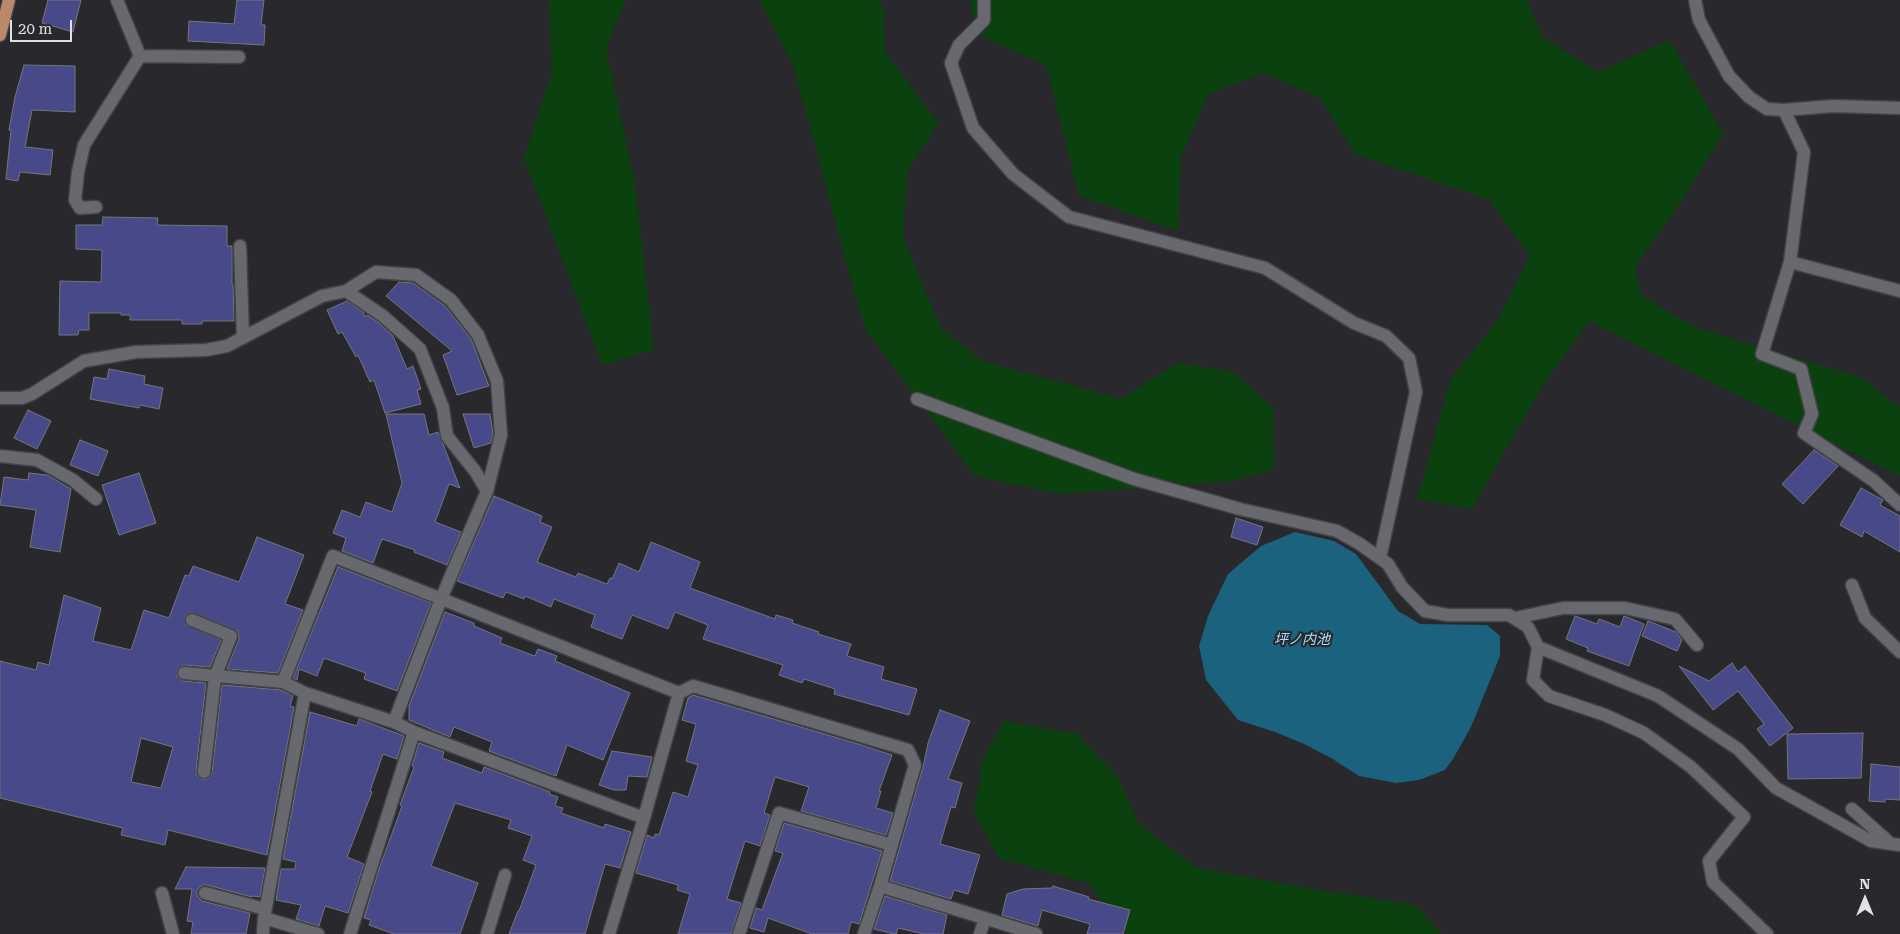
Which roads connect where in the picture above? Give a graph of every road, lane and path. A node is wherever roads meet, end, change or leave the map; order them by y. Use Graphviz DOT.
graph roads {
  1 [pos="9,0"];
  2 [pos="117,0"];
  3 [pos="984,0"];
  4 [pos="1695,0"];
  5 [pos="0,35"];
  6 [pos="140,56"];
  7 [pos="239,57"];
  8 [pos="1900,108"];
  9 [pos="1784,110"];
  10 [pos="96,206"];
  11 [pos="240,246"];
  12 [pos="1790,262"];
  13 [pos="346,291"];
  14 [pos="1900,291"];
  15 [pos="243,338"];
  16 [pos="0,398"];
  17 [pos="917,399"];
  18 [pos="0,456"];
  19 [pos="487,491"];
  20 [pos="96,499"];
  21 [pos="1900,505"];
  22 [pos="1380,558"];
  23 [pos="1852,584"];
  24 [pos="441,599"];
  25 [pos="1515,618"];
  26 [pos="192,620"];
  27 [pos="1697,645"];
  28 [pos="1538,647"];
  29 [pos="1900,652"];
  30 [pos="184,673"];
  31 [pos="215,677"];
  32 [pos="283,682"];
  33 [pos="305,693"];
  34 [pos="679,693"];
  35 [pos="394,722"];
  36 [pos="414,732"];
  37 [pos="204,772"];
  38 [pos="1852,809"];
  39 [pos="644,818"];
  40 [pos="892,845"];
  41 [pos="1896,845"];
  42 [pos="505,875"];
  43 [pos="880,886"];
  44 [pos="162,893"];
  45 [pos="205,893"];
  46 [pos="264,914"];
  47 [pos="985,918"];
  48 [pos="173,934"];
  49 [pos="262,934"];
  50 [pos="318,934"];
  51 [pos="350,934"];
  52 [pos="487,934"];
  53 [pos="609,934"];
  54 [pos="739,934"];
  55 [pos="864,934"];
  56 [pos="980,934"];
  57 [pos="1036,934"];
  58 [pos="1767,934"];
  1 -- 5 [label="main road"];
  2 -- 6 [label="street"];
  3 -- 22 [label="street"];
  4 -- 9 [label="street"];
  6 -- 7 [label="street"];
  6 -- 10 [label="street"];
  8 -- 9 [label="street"];
  9 -- 12 [label="street"];
  11 -- 15 [label="street"];
  12 -- 14 [label="street"];
  12 -- 21 [label="street"];
  13 -- 15 [label="street"];
  13 -- 19 [label="street"];
  13 -- 19 [label="street"];
  15 -- 16 [label="street"];
  17 -- 22 [label="street"];
  18 -- 20 [label="street"];
  19 -- 24 [label="street"];
  22 -- 25 [label="street"];
  23 -- 29 [label="street"];
  24 -- 32 [label="street"];
  24 -- 34 [label="street"];
  24 -- 35 [label="street"];
  25 -- 27 [label="street"];
  25 -- 28 [label="street"];
  26 -- 31 [label="street"];
  28 -- 41 [label="street"];
  28 -- 58 [label="street"];
  30 -- 31 [label="street"];
  31 -- 32 [label="street"];
  31 -- 37 [label="street"];
  32 -- 33 [label="street"];
  33 -- 35 [label="street"];
  33 -- 46 [label="street"];
  34 -- 39 [label="street"];
  34 -- 40 [label="street"];
  35 -- 36 [label="street"];
  36 -- 39 [label="street"];
  36 -- 51 [label="street"];
  38 -- 41 [label="street"];
  39 -- 53 [label="street"];
  40 -- 43 [label="street"];
  40 -- 54 [label="street"];
  42 -- 52 [label="street"];
  43 -- 47 [label="street"];
  43 -- 55 [label="street"];
  44 -- 48 [label="street"];
  45 -- 46 [label="street"];
  46 -- 49 [label="street"];
  46 -- 50 [label="street"];
  47 -- 56 [label="street"];
  47 -- 57 [label="street"];
}
